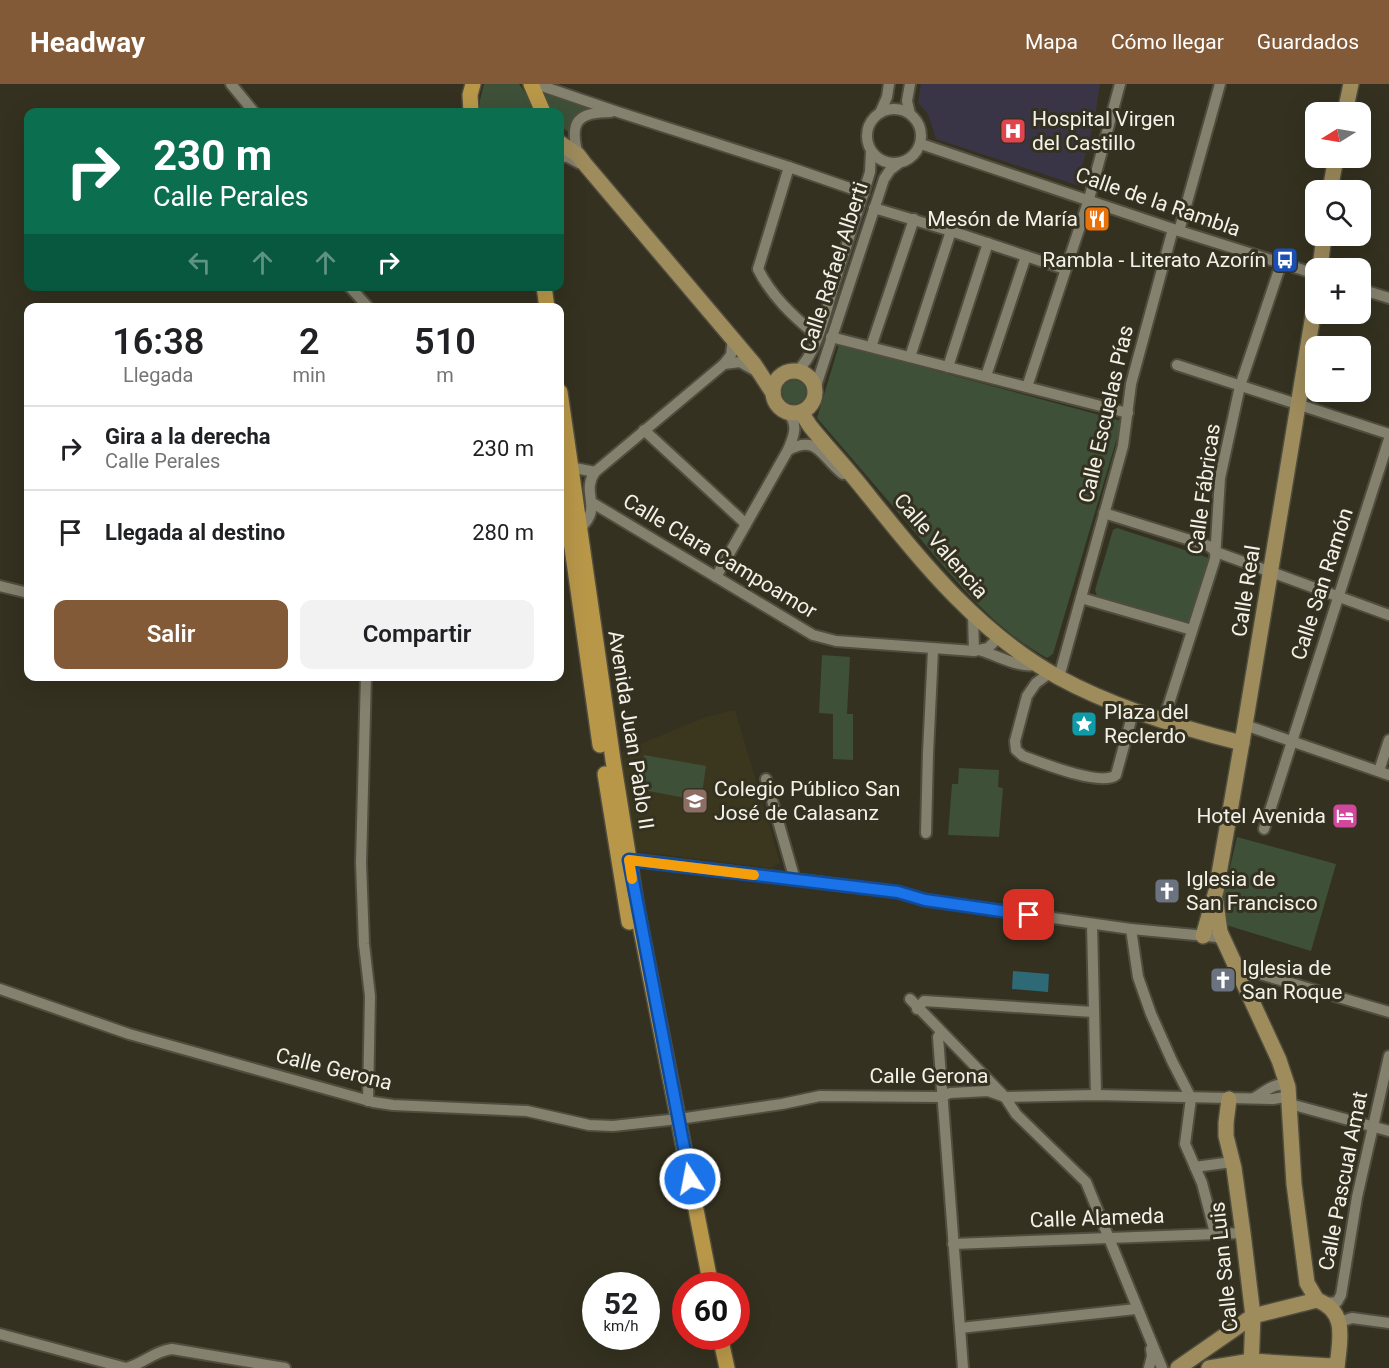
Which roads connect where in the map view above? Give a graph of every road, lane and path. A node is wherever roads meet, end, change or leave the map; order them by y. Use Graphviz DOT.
graph roads {
  1 [pos="231,84"];
  2 [pos="473,84"];
  3 [pos="531,84"];
  4 [pos="536,84"];
  5 [pos="889,84"];
  6 [pos="910,84"];
  7 [pos="1120,84"];
  8 [pos="1220,84"];
  9 [pos="1351,84"];
  10 [pos="1347,102"];
  11 [pos="251,108"];
  12 [pos="471,108"];
  13 [pos="542,108"];
  14 [pos="618,112"];
  15 [pos="879,113"];
  16 [pos="910,114"];
  17 [pos="564,139"];
  18 [pos="921,144"];
  19 [pos="564,146"];
  20 [pos="871,151"];
  21 [pos="578,155"];
  22 [pos="564,156"];
  23 [pos="899,163"];
  24 [pos="789,167"];
  25 [pos="590,170"];
  26 [pos="864,193"];
  27 [pos="1089,199"];
  28 [pos="874,208"];
  29 [pos="914,219"];
  30 [pos="1176,230"];
  31 [pos="951,231"];
  32 [pos="988,243"];
  33 [pos="1026,255"];
  34 [pos="1281,264"];
  35 [pos="1065,269"];
  36 [pos="1305,271"];
  37 [pos="354,291"];
  38 [pos="1371,292"];
  39 [pos="1389,298"];
  40 [pos="364,303"];
  41 [pos="1312,324"];
  42 [pos="817,336"];
  43 [pos="831,337"];
  44 [pos="733,339"];
  45 [pos="872,347"];
  46 [pos="910,357"];
  47 [pos="724,364"];
  48 [pos="754,364"];
  49 [pos="1177,365"];
  50 [pos="948,367"];
  51 [pos="791,372"];
  52 [pos="986,376"];
  53 [pos="770,386"];
  54 [pos="1240,386"];
  55 [pos="1027,387"];
  56 [pos="815,389"];
  57 [pos="1299,405"];
  58 [pos="794,412"];
  59 [pos="1128,413"];
  60 [pos="644,430"];
  61 [pos="1389,434"];
  62 [pos="1389,439"];
  63 [pos="788,450"];
  64 [pos="564,464"];
  65 [pos="595,472"];
  66 [pos="564,482"];
  67 [pos="858,482"];
  68 [pos="591,502"];
  69 [pos="1104,513"];
  70 [pos="747,524"];
  71 [pos="570,538"];
  72 [pos="1216,552"];
  73 [pos="1270,573"];
  74 [pos="716,577"];
  75 [pos="0,586"];
  76 [pos="24,592"];
  77 [pos="1339,597"];
  78 [pos="1081,598"];
  79 [pos="973,615"];
  80 [pos="1389,615"];
  81 [pos="1192,630"];
  82 [pos="1000,636"];
  83 [pos="933,650"];
  84 [pos="978,651"];
  85 [pos="1050,671"];
  86 [pos="366,681"];
  87 [pos="1134,709"];
  88 [pos="1164,719"];
  89 [pos="1245,725"];
  90 [pos="1389,740"];
  91 [pos="1293,741"];
  92 [pos="1242,744"];
  93 [pos="1384,773"];
  94 [pos="766,779"];
  95 [pos="1264,829"];
  96 [pos="926,833"];
  97 [pos="629,860"];
  98 [pos="795,880"];
  99 [pos="1216,891"];
  100 [pos="1092,924"];
  101 [pos="1131,929"];
  102 [pos="1203,936"];
  103 [pos="1224,942"];
  104 [pos="1238,972"];
  105 [pos="0,989"];
  106 [pos="910,999"];
  107 [pos="917,1009"];
  108 [pos="1093,1012"];
  109 [pos="1389,1012"];
  110 [pos="941,1032"];
  111 [pos="1389,1056"];
  112 [pos="1096,1095"];
  113 [pos="1289,1095"];
  114 [pos="941,1097"];
  115 [pos="1005,1097"];
  116 [pos="1191,1098"];
  117 [pos="1229,1099"];
  118 [pos="368,1101"];
  119 [pos="674,1119"];
  120 [pos="1372,1126"];
  121 [pos="1389,1131"];
  122 [pos="1232,1162"];
  123 [pos="1195,1167"];
  124 [pos="1215,1233"];
  125 [pos="1243,1233"];
  126 [pos="1108,1238"];
  127 [pos="953,1244"];
  128 [pos="699,1272"];
  129 [pos="708,1272"];
  130 [pos="1341,1294"];
  131 [pos="1322,1302"];
  132 [pos="1136,1309"];
  133 [pos="1253,1316"];
  134 [pos="1346,1320"];
  135 [pos="1389,1323"];
  136 [pos="960,1328"];
  137 [pos="0,1334"];
  138 [pos="1149,1340"];
  139 [pos="719,1350"];
  140 [pos="720,1350"];
  141 [pos="1251,1364"];
  142 [pos="1337,1365"];
  143 [pos="285,1368"];
  144 [pos="717,1368"];
  145 [pos="727,1368"];
  146 [pos="963,1368"];
  147 [pos="1149,1368"];
  148 [pos="1162,1368"];
  149 [pos="1171,1368"];
  150 [pos="1177,1368"];
  151 [pos="1209,1368"];
  1 -- 11 [label="street"];
  2 -- 12 [label="main road"];
  3 -- 13 [label="main road"];
  4 -- 14 [label="street"];
  5 -- 15 [label="street"];
  6 -- 16 [label="street"];
  7 -- 27 [label="street"];
  8 -- 30 [label="street, Calle Escuelas Pías"];
  9 -- 10 [label="main road"];
  14 -- 21 [label="street"];
  14 -- 24 [label="street"];
  15 -- 16 [label="street"];
  15 -- 20 [label="street"];
  16 -- 18 [label="street"];
  17 -- 21 [label="main road"];
  18 -- 23 [label="street"];
  18 -- 27 [label="street, Calle de la Rambla"];
  19 -- 21 [label="main road"];
  20 -- 23 [label="street"];
  20 -- 26 [label="street, Calle Rafael Alberti"];
  21 -- 25 [label="main road"];
  22 -- 25 [label="street"];
  23 -- 28 [label="street, Calle Rafael Alberti"];
  24 -- 26 [label="street"];
  24 -- 42 [label="street"];
  25 -- 44 [label="main road"];
  26 -- 42 [label="street, Calle Rafael Alberti"];
  27 -- 30 [label="street, Calle de la Rambla"];
  27 -- 35 [label="street"];
  28 -- 29 [label="street"];
  28 -- 43 [label="street, Calle Rafael Alberti"];
  29 -- 31 [label="street"];
  29 -- 45 [label="street"];
  30 -- 34 [label="street, Calle de la Rambla"];
  30 -- 59 [label="street, Calle Escuelas Pías"];
  31 -- 32 [label="street"];
  31 -- 46 [label="street"];
  32 -- 33 [label="street"];
  32 -- 50 [label="street"];
  33 -- 35 [label="street"];
  33 -- 52 [label="street"];
  34 -- 36 [label="street, Calle de la Rambla"];
  34 -- 54 [label="street, Calle Fábricas"];
  35 -- 55 [label="street"];
  37 -- 40 [label="street"];
  38 -- 39 [label="street"];
  41 -- 57 [label="main road, Calle Real"];
  42 -- 51 [label="street, Calle Rafael Alberti"];
  43 -- 45 [label="street"];
  43 -- 56 [label="street, Calle Rafael Alberti"];
  44 -- 47 [label="street"];
  44 -- 48 [label="main road"];
  45 -- 46 [label="street"];
  46 -- 50 [label="street"];
  47 -- 53 [label="street"];
  47 -- 60 [label="street"];
  48 -- 51 [label="main road"];
  48 -- 53 [label="main road"];
  49 -- 54 [label="street"];
  50 -- 52 [label="street"];
  51 -- 53 [label="main road"];
  51 -- 56 [label="main road"];
  52 -- 55 [label="street"];
  53 -- 58 [label="main road"];
  54 -- 57 [label="street"];
  54 -- 72 [label="street, Calle Fábricas"];
  55 -- 59 [label="street"];
  56 -- 58 [label="main road"];
  57 -- 61 [label="street"];
  57 -- 73 [label="main road, Calle Real"];
  58 -- 63 [label="street"];
  58 -- 67 [label="main road, Calle Valencia"];
  59 -- 69 [label="street, Calle Escuelas Pías"];
  60 -- 65 [label="street"];
  60 -- 70 [label="street"];
  62 -- 77 [label="street, Calle San Ramón"];
  63 -- 67 [label="street"];
  63 -- 70 [label="street"];
  64 -- 65 [label="street"];
  65 -- 68 [label="street"];
  66 -- 71 [label="main road, Avenida Juan Pablo II"];
  67 -- 79 [label="main road, Calle Valencia"];
  68 -- 71 [label="street"];
  68 -- 74 [label="street, Calle Clara Campoamor"];
  69 -- 72 [label="street"];
  69 -- 78 [label="street, Calle Escuelas Pías"];
  70 -- 74 [label="street"];
  71 -- 97 [label="main road, Avenida Juan Pablo II"];
  71 -- 119 [label="main road, Avenida Juan Pablo II"];
  72 -- 73 [label="street"];
  72 -- 81 [label="street, Calle Fábricas"];
  73 -- 77 [label="street"];
  73 -- 89 [label="main road, Calle Real"];
  74 -- 83 [label="street, Calle Clara Campoamor"];
  75 -- 76 [label="street"];
  77 -- 80 [label="street"];
  77 -- 91 [label="street, Calle San Ramón"];
  78 -- 81 [label="street"];
  78 -- 85 [label="street, Calle Escuelas Pías"];
  79 -- 82 [label="main road, Calle Valencia"];
  79 -- 84 [label="street"];
  81 -- 88 [label="street, Calle Fábricas"];
  82 -- 84 [label="street"];
  82 -- 85 [label="main road, Calle Valencia"];
  83 -- 84 [label="street, Calle Clara Campoamor"];
  83 -- 96 [label="street"];
  84 -- 85 [label="street, Calle Clara Campoamor"];
  85 -- 87 [label="main road, Calle Valencia"];
  85 -- 87 [label="street"];
  86 -- 118 [label="street"];
  87 -- 88 [label="main road, Calle Valencia"];
  88 -- 92 [label="main road, Calle Valencia"];
  89 -- 91 [label="street"];
  89 -- 92 [label="main road, Calle Real"];
  90 -- 93 [label="street"];
  91 -- 93 [label="street"];
  91 -- 95 [label="street, Calle San Ramón"];
  92 -- 99 [label="main road, Calle Real"];
  94 -- 98 [label="street"];
  97 -- 98 [label="street"];
  97 -- 119 [label="main road, Avenida Juan Pablo II"];
  98 -- 100 [label="street"];
  99 -- 102 [label="main road"];
  99 -- 103 [label="main road"];
  100 -- 101 [label="street"];
  100 -- 108 [label="street"];
  101 -- 102 [label="street"];
  101 -- 116 [label="street"];
  102 -- 103 [label="street"];
  103 -- 104 [label="main road"];
  104 -- 109 [label="street"];
  104 -- 113 [label="main road"];
  105 -- 118 [label="street, Calle Gerona"];
  106 -- 107 [label="street"];
  107 -- 108 [label="street"];
  107 -- 110 [label="street"];
  108 -- 112 [label="street"];
  110 -- 114 [label="street"];
  110 -- 115 [label="street"];
  111 -- 120 [label="street, Calle Pascual Amat"];
  112 -- 115 [label="street, Calle Gerona"];
  112 -- 116 [label="street, Calle Gerona"];
  113 -- 117 [label="street, Calle Gerona"];
  113 -- 120 [label="street"];
  113 -- 131 [label="main road"];
  114 -- 115 [label="street, Calle Gerona"];
  114 -- 119 [label="street, Calle Gerona"];
  114 -- 127 [label="street"];
  115 -- 126 [label="street"];
  116 -- 117 [label="street, Calle Gerona"];
  116 -- 123 [label="street"];
  117 -- 122 [label="main road, Calle San Luis"];
  118 -- 119 [label="street, Calle Gerona"];
  119 -- 128 [label="main road, Avenida Juan Pablo II"];
  119 -- 129 [label="main road, Avenida Juan Pablo II"];
  120 -- 121 [label="street"];
  120 -- 130 [label="street, Calle Pascual Amat"];
  122 -- 123 [label="street"];
  122 -- 125 [label="main road, Calle San Luis"];
  123 -- 124 [label="street"];
  124 -- 125 [label="street, Calle Alameda"];
  124 -- 126 [label="street, Calle Alameda"];
  125 -- 133 [label="main road, Calle San Luis"];
  126 -- 127 [label="street, Calle Alameda"];
  126 -- 132 [label="street"];
  127 -- 136 [label="street"];
  130 -- 131 [label="street, Calle Pascual Amat"];
  130 -- 134 [label="street"];
  131 -- 133 [label="main road"];
  131 -- 134 [label="main road"];
  132 -- 136 [label="street"];
  132 -- 138 [label="street"];
  133 -- 141 [label="main road, Calle San Luis"];
  133 -- 150 [label="main road"];
  134 -- 135 [label="street"];
  134 -- 142 [label="main road"];
  136 -- 146 [label="street"];
  137 -- 143 [label="street"];
  138 -- 147 [label="street"];
  138 -- 148 [label="street"];
  139 -- 144 [label="main road"];
  140 -- 145 [label="main road"];
  141 -- 142 [label="main road"];
  141 -- 151 [label="main road"];
  149 -- 150 [label="main road"];
}
